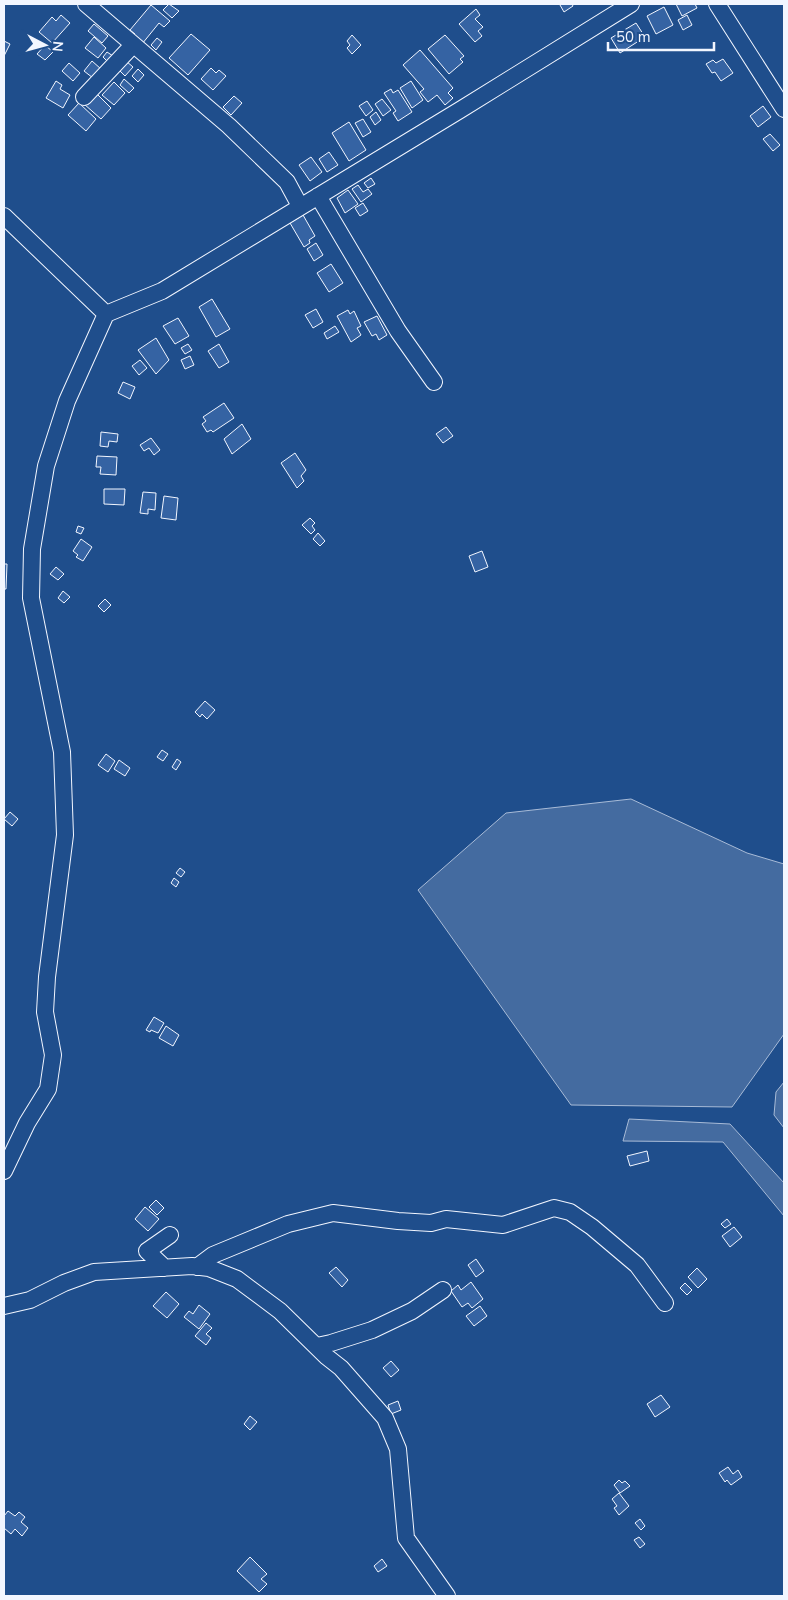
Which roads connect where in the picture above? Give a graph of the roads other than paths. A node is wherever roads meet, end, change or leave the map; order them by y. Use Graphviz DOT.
graph roads {
  1 [pos="86,4"];
  2 [pos="631,4"];
  3 [pos="717,4"];
  4 [pos="133,45"];
  5 [pos="84,97"];
  6 [pos="784,109"];
  7 [pos="318,196"];
  8 [pos="300,206"];
  9 [pos="4,216"];
  10 [pos="106,314"];
  11 [pos="434,382"];
  12 [pos="4,1171"];
  13 [pos="170,1236"];
  14 [pos="197,1267"];
  15 [pos="164,1268"];
  16 [pos="443,1290"];
  17 [pos="665,1303"];
  18 [pos="4,1306"];
  19 [pos="317,1346"];
  20 [pos="447,1596"];
  1 -- 4 [label="street"];
  2 -- 7 [label="street"];
  3 -- 6 [label="street"];
  4 -- 5 [label="street"];
  4 -- 8 [label="street"];
  7 -- 8 [label="street"];
  7 -- 11 [label="street"];
  8 -- 10 [label="street"];
  9 -- 10 [label="street"];
  10 -- 12 [label="street"];
  13 -- 15 [label="street"];
  14 -- 15 [label="street"];
  14 -- 17 [label="street"];
  14 -- 19 [label="street"];
  15 -- 18 [label="street"];
  16 -- 19 [label="street"];
  19 -- 20 [label="street"];
}
